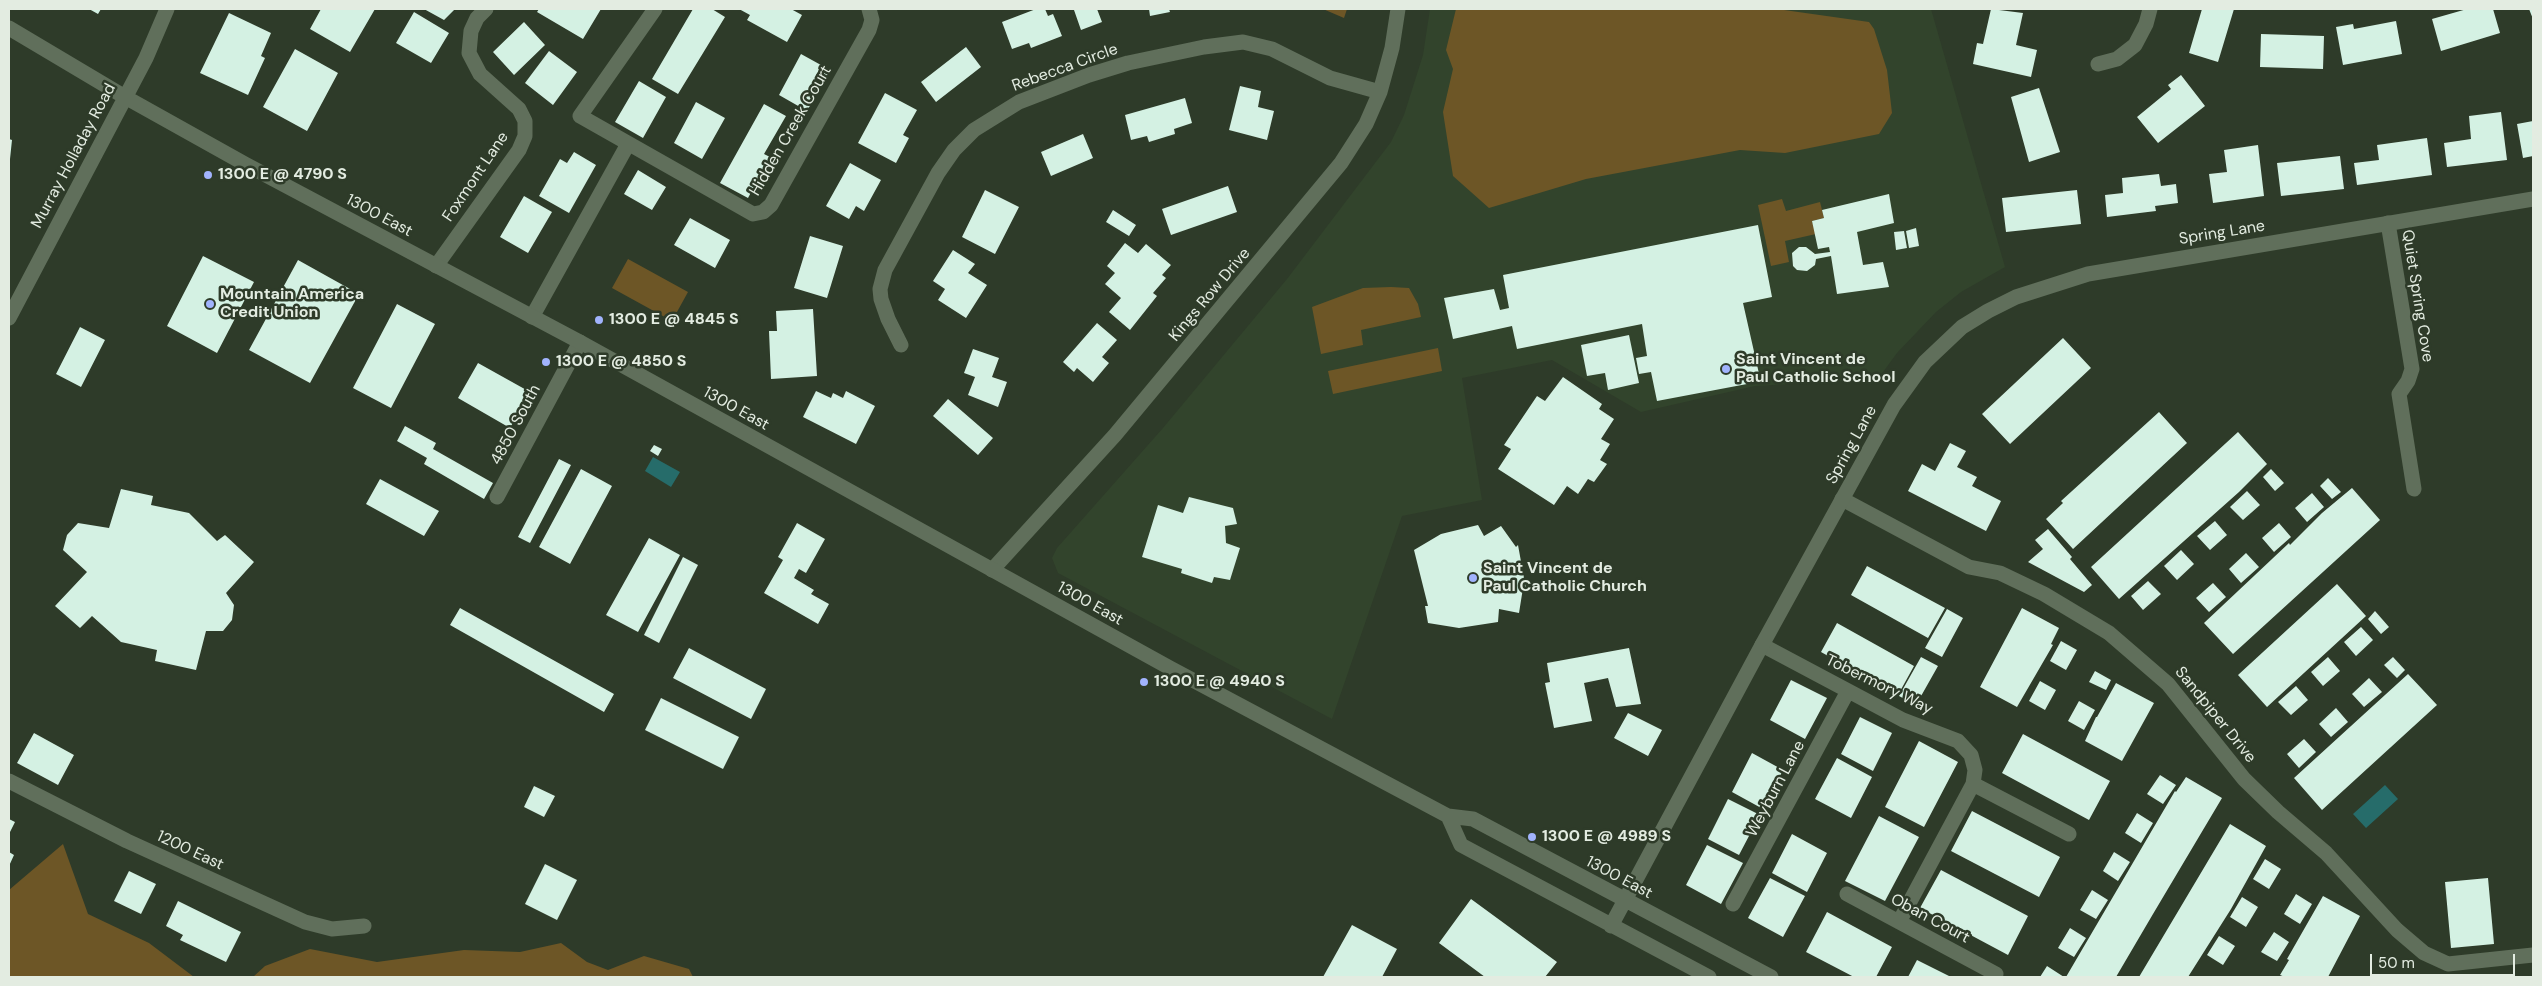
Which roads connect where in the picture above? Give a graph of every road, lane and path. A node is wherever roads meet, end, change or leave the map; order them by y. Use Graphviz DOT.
graph roads {
  1 [pos="167,9"];
  2 [pos="486,9"];
  3 [pos="655,9"];
  4 [pos="869,9"];
  5 [pos="1398,9"];
  6 [pos="2150,9"];
  7 [pos="9,28"];
  8 [pos="2098,64"];
  9 [pos="1380,92"];
  10 [pos="125,97"];
  11 [pos="628,144"];
  12 [pos="2533,199"];
  13 [pos="2388,224"];
  14 [pos="436,266"];
  15 [pos="532,317"];
  16 [pos="9,318"];
  17 [pos="580,342"];
  18 [pos="901,345"];
  19 [pos="2414,489"];
  20 [pos="496,497"];
  21 [pos="1842,500"];
  22 [pos="992,570"];
  23 [pos="1762,645"];
  24 [pos="1848,691"];
  25 [pos="9,781"];
  26 [pos="1973,784"];
  27 [pos="1448,816"];
  28 [pos="2069,834"];
  29 [pos="1846,894"];
  30 [pos="1625,901"];
  31 [pos="1734,904"];
  32 [pos="1899,922"];
  33 [pos="364,926"];
  34 [pos="1611,926"];
  35 [pos="2533,955"];
  36 [pos="1996,974"];
  37 [pos="1709,977"];
  38 [pos="1771,977"];
  1 -- 10 [label="street, Murray Holladay Road"];
  2 -- 14 [label="street, Foxmont Lane"];
  3 -- 11 [label="street, Hidden Creek Court"];
  4 -- 11 [label="street, Hidden Creek Court"];
  5 -- 9 [label="street, Kings Row Drive"];
  6 -- 8 [label="street"];
  7 -- 10 [label="street, 1300 East"];
  9 -- 18 [label="street, Rebecca Circle"];
  9 -- 22 [label="street, Kings Row Drive"];
  10 -- 14 [label="street, 1300 East"];
  10 -- 16 [label="street, Murray Holladay Road"];
  11 -- 15 [label="street"];
  12 -- 13 [label="street, Spring Lane"];
  13 -- 19 [label="street, Quiet Spring Cove"];
  13 -- 21 [label="street, Spring Lane"];
  14 -- 15 [label="street, 1300 East"];
  15 -- 17 [label="street, 1300 East"];
  17 -- 20 [label="street, 4850 South"];
  17 -- 22 [label="street, 1300 East"];
  21 -- 23 [label="street, Spring Lane"];
  21 -- 35 [label="street, Sandpiper Drive"];
  22 -- 27 [label="street, 1300 East"];
  23 -- 24 [label="street, Tobermory Way"];
  23 -- 30 [label="street, Spring Lane"];
  24 -- 26 [label="street, Tobermory Way"];
  24 -- 31 [label="street, Weyburn Lane"];
  25 -- 33 [label="street, 1200 East"];
  26 -- 28 [label="street"];
  26 -- 32 [label="street, Tobermory Way"];
  27 -- 30 [label="street, 1300 East"];
  27 -- 34 [label="street"];
  29 -- 32 [label="street, Oban Court"];
  30 -- 34 [label="street, Spring Lane"];
  30 -- 38 [label="street, 1300 East"];
  32 -- 36 [label="street, Oban Court"];
  34 -- 37 [label="street"];
}
